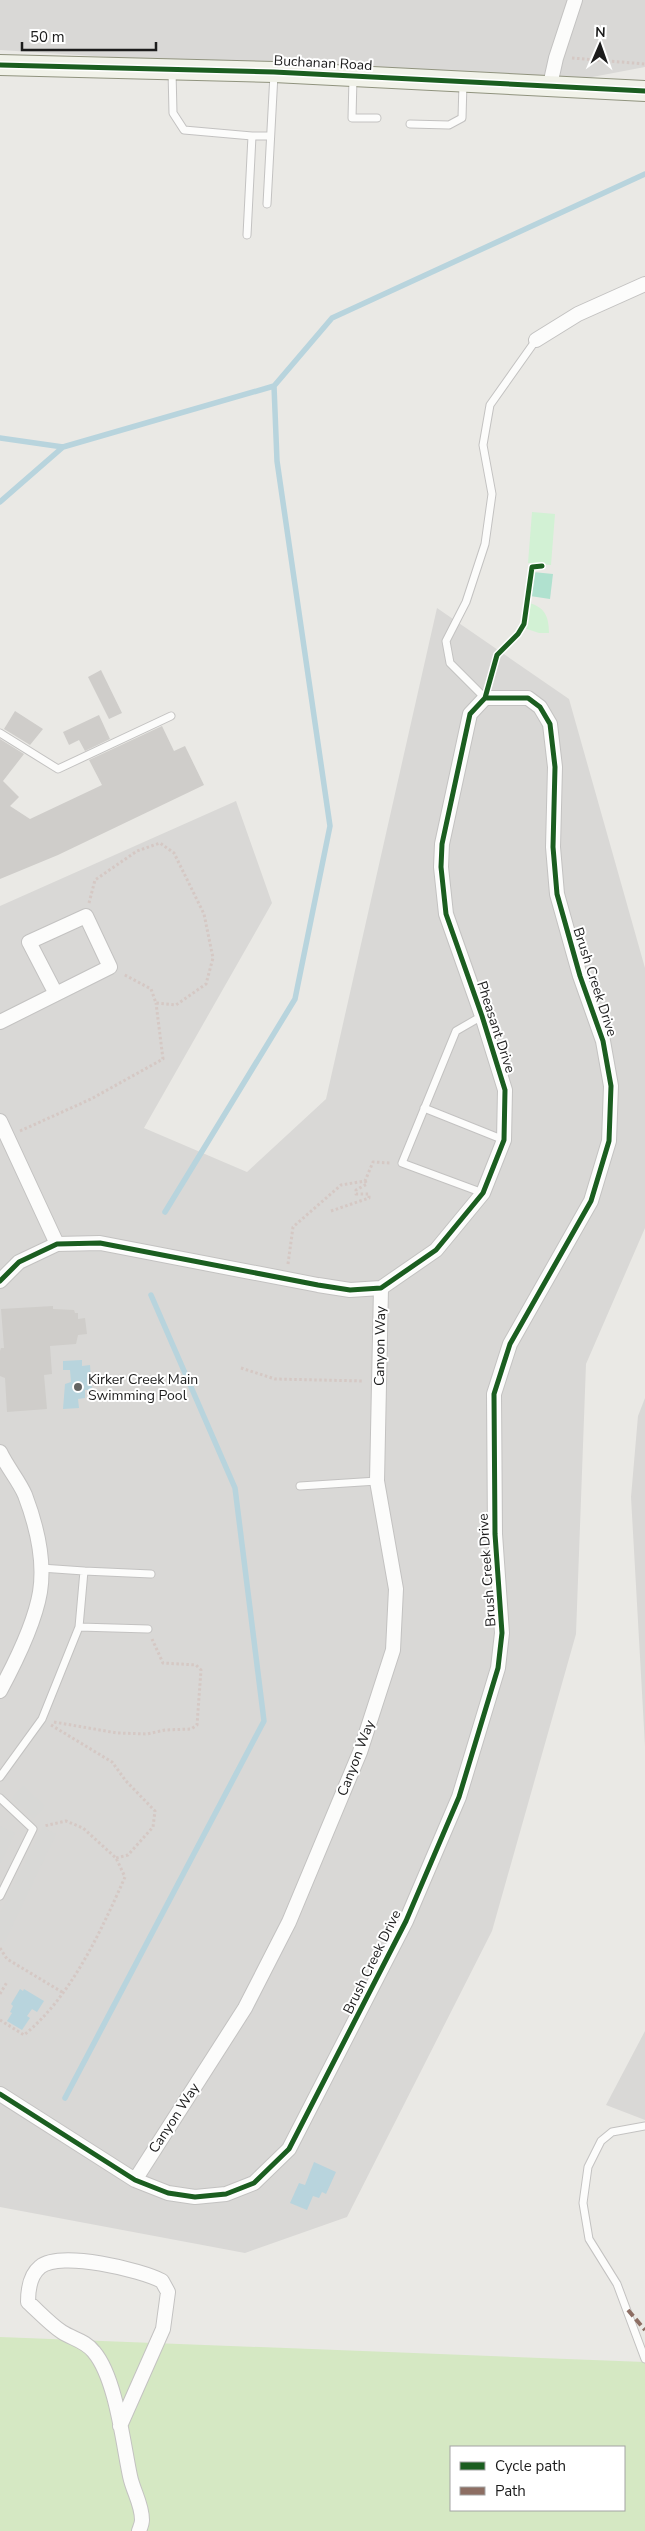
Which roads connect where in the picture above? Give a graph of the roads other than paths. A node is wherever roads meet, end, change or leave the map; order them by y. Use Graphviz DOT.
graph roads {
  1 [pos="575,0"];
  2 [pos="0,65"];
  3 [pos="172,68"];
  4 [pos="274,72"];
  5 [pos="353,75"];
  6 [pos="463,80"];
  7 [pos="550,85"];
  8 [pos="645,91"];
  9 [pos="377,118"];
  10 [pos="410,124"];
  11 [pos="252,136"];
  12 [pos="270,136"];
  13 [pos="267,204"];
  14 [pos="247,235"];
  15 [pos="645,284"];
  16 [pos="536,340"];
  17 [pos="485,698"];
  18 [pos="171,716"];
  19 [pos="0,733"];
  20 [pos="56,994"];
  21 [pos="482,1016"];
  22 [pos="0,1022"];
  23 [pos="424,1108"];
  24 [pos="0,1121"];
  25 [pos="504,1140"];
  26 [pos="483,1193"];
  27 [pos="57,1244"];
  28 [pos="0,1281"];
  29 [pos="381,1288"];
  30 [pos="0,1452"];
  31 [pos="376,1481"];
  32 [pos="300,1486"];
  33 [pos="41,1568"];
  34 [pos="84,1571"];
  35 [pos="150,1574"];
  36 [pos="79,1627"];
  37 [pos="148,1629"];
  38 [pos="0,1691"];
  39 [pos="0,1777"];
  40 [pos="0,1798"];
  41 [pos="0,1896"];
  42 [pos="0,2094"];
  43 [pos="645,2126"];
  44 [pos="135,2180"];
  45 [pos="645,2360"];
  46 [pos="120,2426"];
  47 [pos="139,2531"];
  1 -- 7 [label="street"];
  2 -- 3 [label="main road, Buchanan Road"];
  3 -- 4 [label="main road, Buchanan Road"];
  3 -- 11 [label="lane"];
  4 -- 5 [label="main road, Buchanan Road"];
  4 -- 12 [label="lane"];
  5 -- 6 [label="main road, Buchanan Road"];
  5 -- 9 [label="lane"];
  6 -- 7 [label="main road, Buchanan Road"];
  6 -- 10 [label="lane"];
  7 -- 8 [label="main road, Buchanan Road"];
  11 -- 12 [label="lane"];
  11 -- 14 [label="lane"];
  12 -- 13 [label="lane"];
  15 -- 16 [label="street"];
  16 -- 17 [label="lane"];
  17 -- 21 [label="street, Pheasant Drive"];
  17 -- 44 [label="street, Brush Creek Drive"];
  18 -- 19 [label="lane"];
  20 -- 20 [label="street"];
  20 -- 22 [label="street"];
  21 -- 23 [label="lane"];
  21 -- 25 [label="street, Pheasant Drive"];
  23 -- 25 [label="lane"];
  23 -- 26 [label="lane"];
  24 -- 27 [label="street"];
  25 -- 26 [label="street, Pheasant Drive"];
  26 -- 29 [label="street, Pheasant Drive"];
  27 -- 28 [label="street"];
  27 -- 29 [label="street"];
  29 -- 31 [label="street, Canyon Way"];
  30 -- 33 [label="street"];
  31 -- 32 [label="lane"];
  31 -- 44 [label="street, Canyon Way"];
  33 -- 34 [label="lane"];
  33 -- 38 [label="street"];
  34 -- 35 [label="lane"];
  34 -- 36 [label="lane"];
  36 -- 37 [label="lane"];
  36 -- 39 [label="lane"];
  40 -- 41 [label="lane"];
  42 -- 44 [label="street, Brush Creek Drive"];
  43 -- 45 [label="lane"];
  46 -- 46 [label="street"];
  46 -- 47 [label="street"];
}
